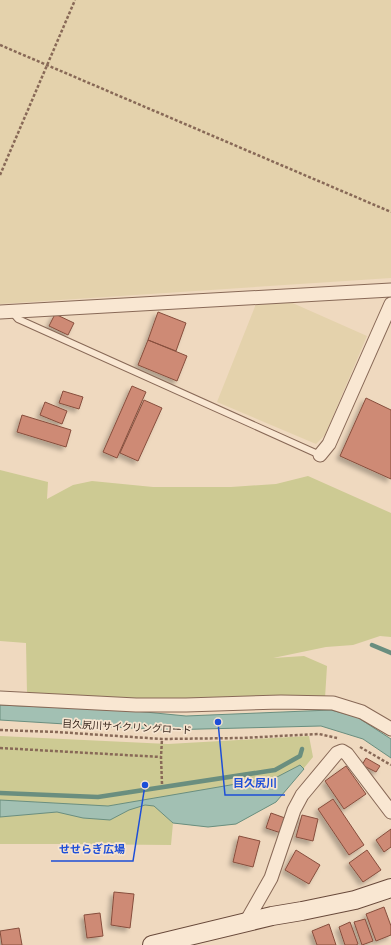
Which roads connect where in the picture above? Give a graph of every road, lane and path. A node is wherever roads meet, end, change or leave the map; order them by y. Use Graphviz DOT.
graph roads {
  1 [pos="75,0"];
  2 [pos="0,45"];
  3 [pos="47,64"];
  4 [pos="0,175"];
  5 [pos="391,212"];
  6 [pos="391,290"];
  7 [pos="391,304"];
  8 [pos="6,312"];
  9 [pos="320,455"];
  10 [pos="0,698"];
  11 [pos="391,729"];
  12 [pos="0,730"];
  13 [pos="162,739"];
  14 [pos="344,740"];
  15 [pos="357,746"];
  16 [pos="0,748"];
  17 [pos="161,757"];
  18 [pos="391,765"];
  19 [pos="162,784"];
  20 [pos="391,812"];
  21 [pos="391,888"];
  22 [pos="246,922"];
  23 [pos="159,944"];
  1 -- 3 [label="path"];
  2 -- 3 [label="path"];
  3 -- 4 [label="path"];
  3 -- 5 [label="path"];
  6 -- 8 [label="street"];
  7 -- 9 [label="street"];
  8 -- 9 [label="lane"];
  10 -- 11 [label="street"];
  12 -- 13 [label="path, 目久尻川サイクリングロード"];
  13 -- 14 [label="path, 目久尻川サイクリングロード"];
  13 -- 17 [label="path"];
  15 -- 18 [label="path"];
  16 -- 17 [label="path"];
  17 -- 19 [label="path"];
  20 -- 22 [label="street"];
  21 -- 22 [label="street"];
  22 -- 23 [label="street"];
}
